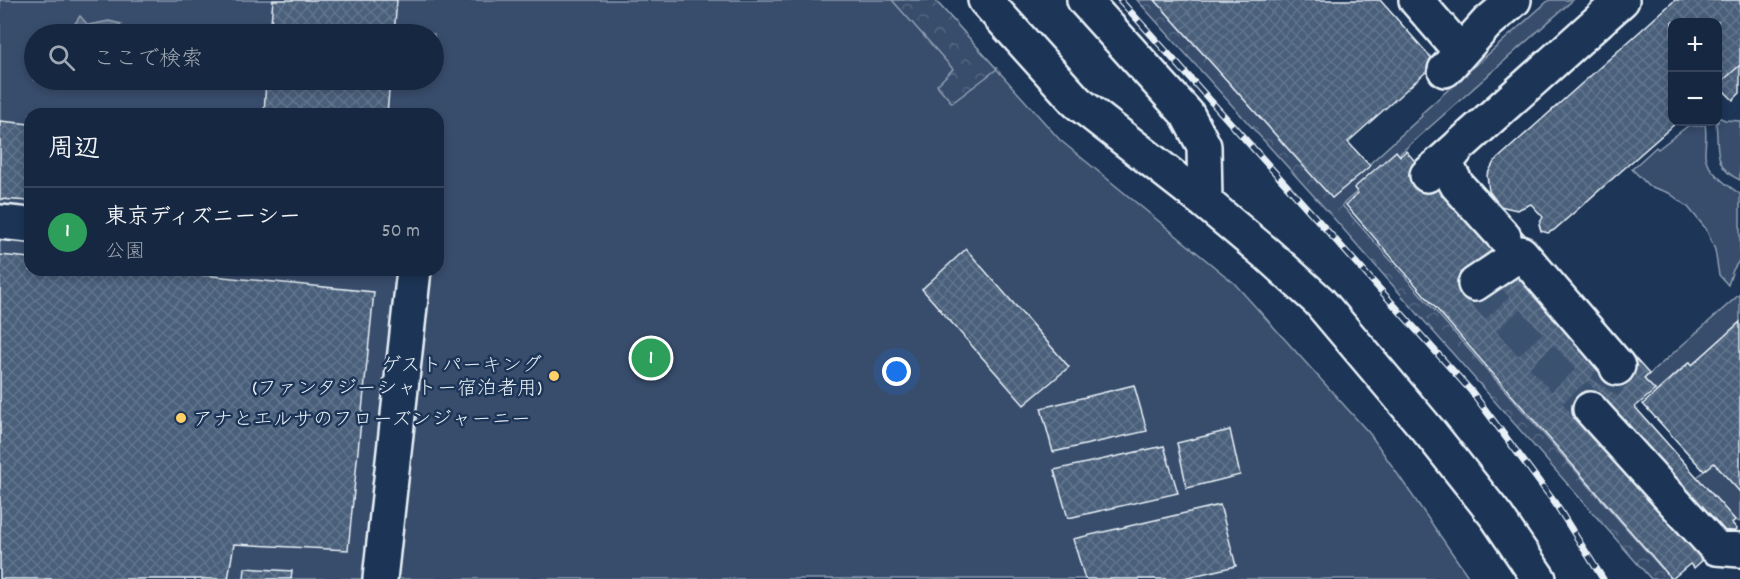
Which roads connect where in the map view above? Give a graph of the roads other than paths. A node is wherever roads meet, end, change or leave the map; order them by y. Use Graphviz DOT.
graph roads {
  1 [pos="985,0"];
  2 [pos="1084,0"];
  3 [pos="1416,0"];
  4 [pos="1514,0"];
  5 [pos="1622,0"];
  6 [pos="1460,146"];
  7 [pos="1427,175"];
  8 [pos="1205,202"];
  9 [pos="0,222"];
  10 [pos="24,224"];
  11 [pos="1504,237"];
  12 [pos="413,276"];
  13 [pos="1475,284"];
  14 [pos="1617,368"];
  15 [pos="1590,410"];
  16 [pos="1740,550"];
  17 [pos="380,579"];
  18 [pos="1539,579"];
  1 -- 8 [label="lane"];
  2 -- 8 [label="lane"];
  3 -- 4 [label="lane"];
  5 -- 6 [label="lane"];
  6 -- 7 [label="lane"];
  6 -- 11 [label="lane"];
  8 -- 18 [label="lane"];
  9 -- 10 [label="lane"];
  12 -- 17 [label="lane"];
  13 -- 14 [label="lane"];
  15 -- 16 [label="lane"];
}
